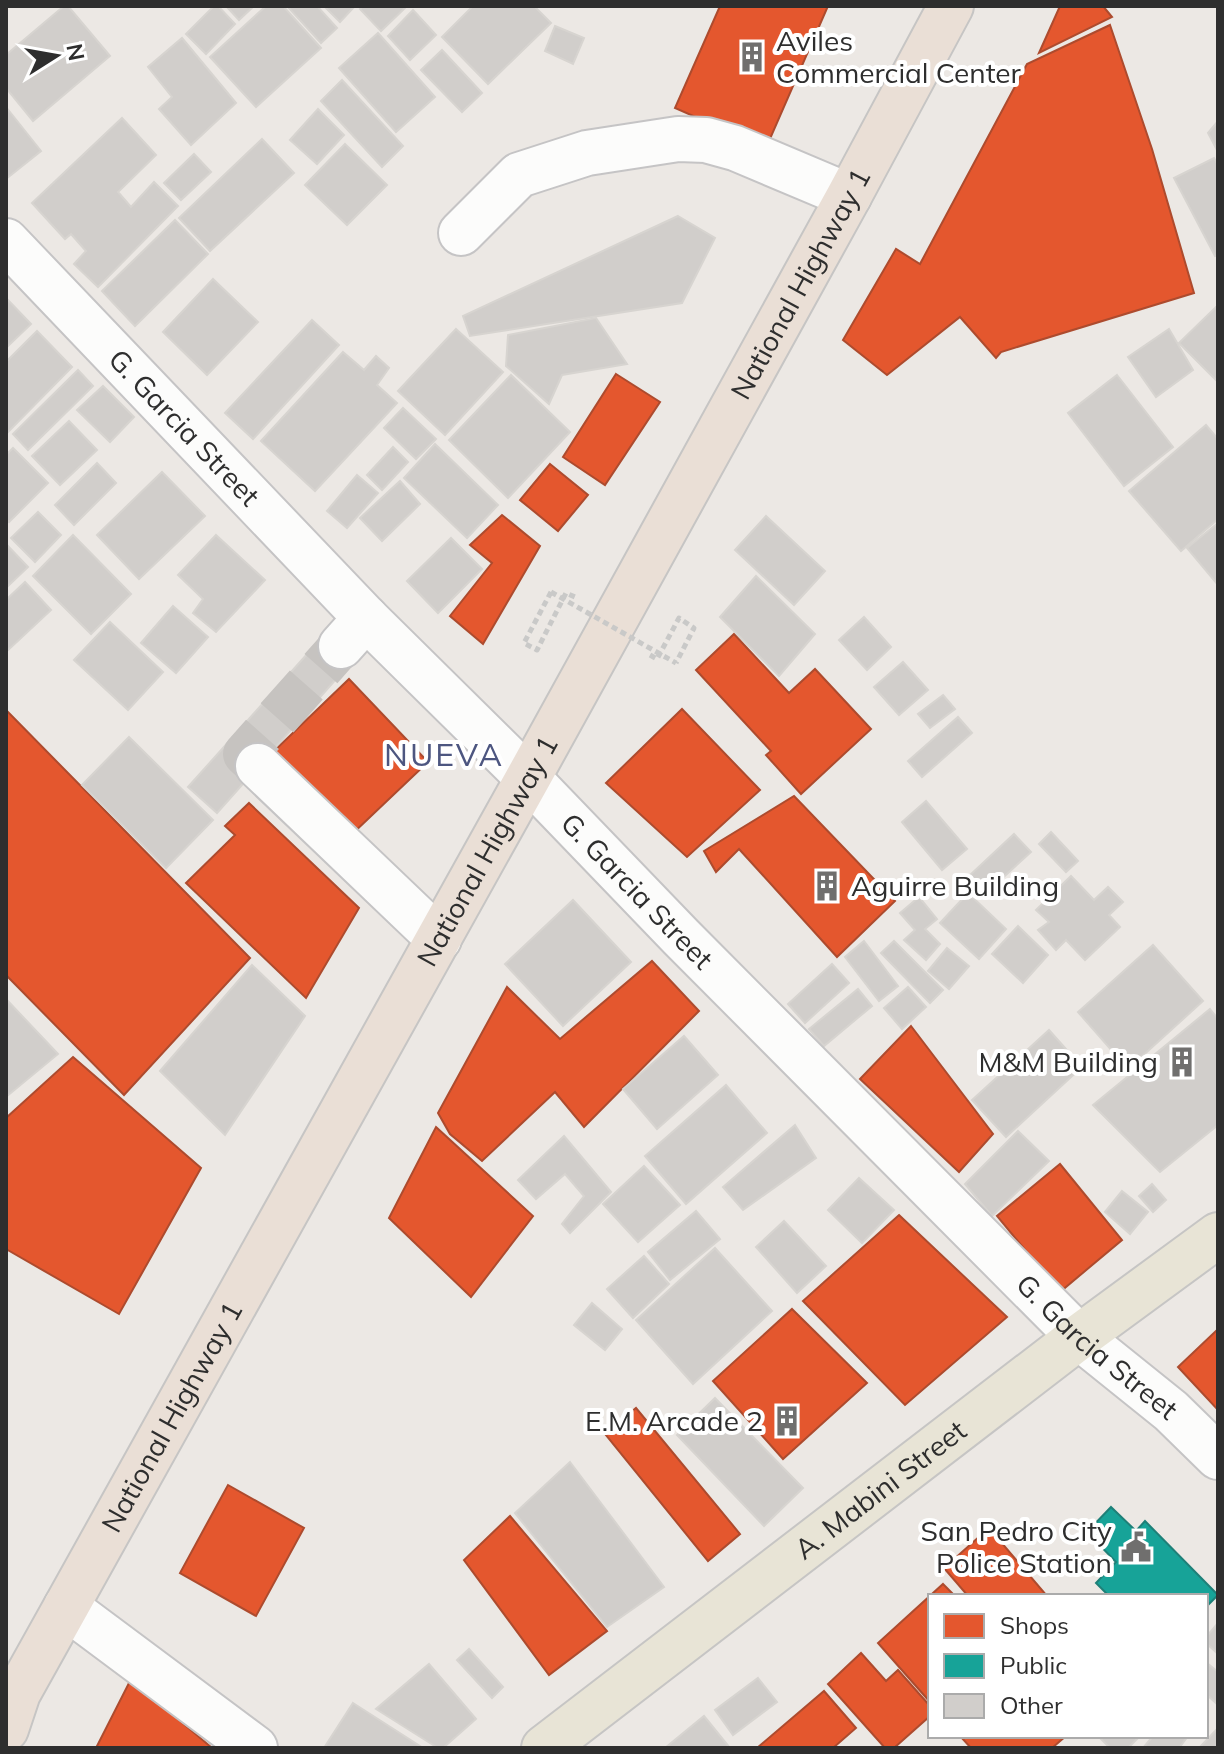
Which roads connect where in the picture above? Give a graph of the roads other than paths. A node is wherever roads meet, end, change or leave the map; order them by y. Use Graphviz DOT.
graph roads {
  1 [pos="951,6"];
  2 [pos="849,196"];
  3 [pos="461,233"];
  4 [pos="6,241"];
  5 [pos="258,766"];
  6 [pos="528,778"];
  7 [pos="439,939"];
  8 [pos="1218,1235"];
  9 [pos="1079,1337"];
  10 [pos="1218,1457"];
  11 [pos="66,1607"];
  12 [pos="10,1710"];
  13 [pos="255,1748"];
  14 [pos="544,1748"];
  1 -- 2 [label="highway, National Highway 1"];
  2 -- 3 [label="street"];
  2 -- 6 [label="highway, National Highway 1"];
  4 -- 6 [label="street, G. Garcia Street"];
  5 -- 7 [label="street"];
  6 -- 7 [label="highway, National Highway 1"];
  6 -- 9 [label="street, G. Garcia Street"];
  7 -- 11 [label="highway, National Highway 1"];
  8 -- 9 [label="main road, A. Mabini Street"];
  9 -- 10 [label="street, G. Garcia Street"];
  9 -- 14 [label="main road, A. Mabini Street"];
  11 -- 12 [label="highway, National Highway 1"];
  11 -- 13 [label="street"];
}
